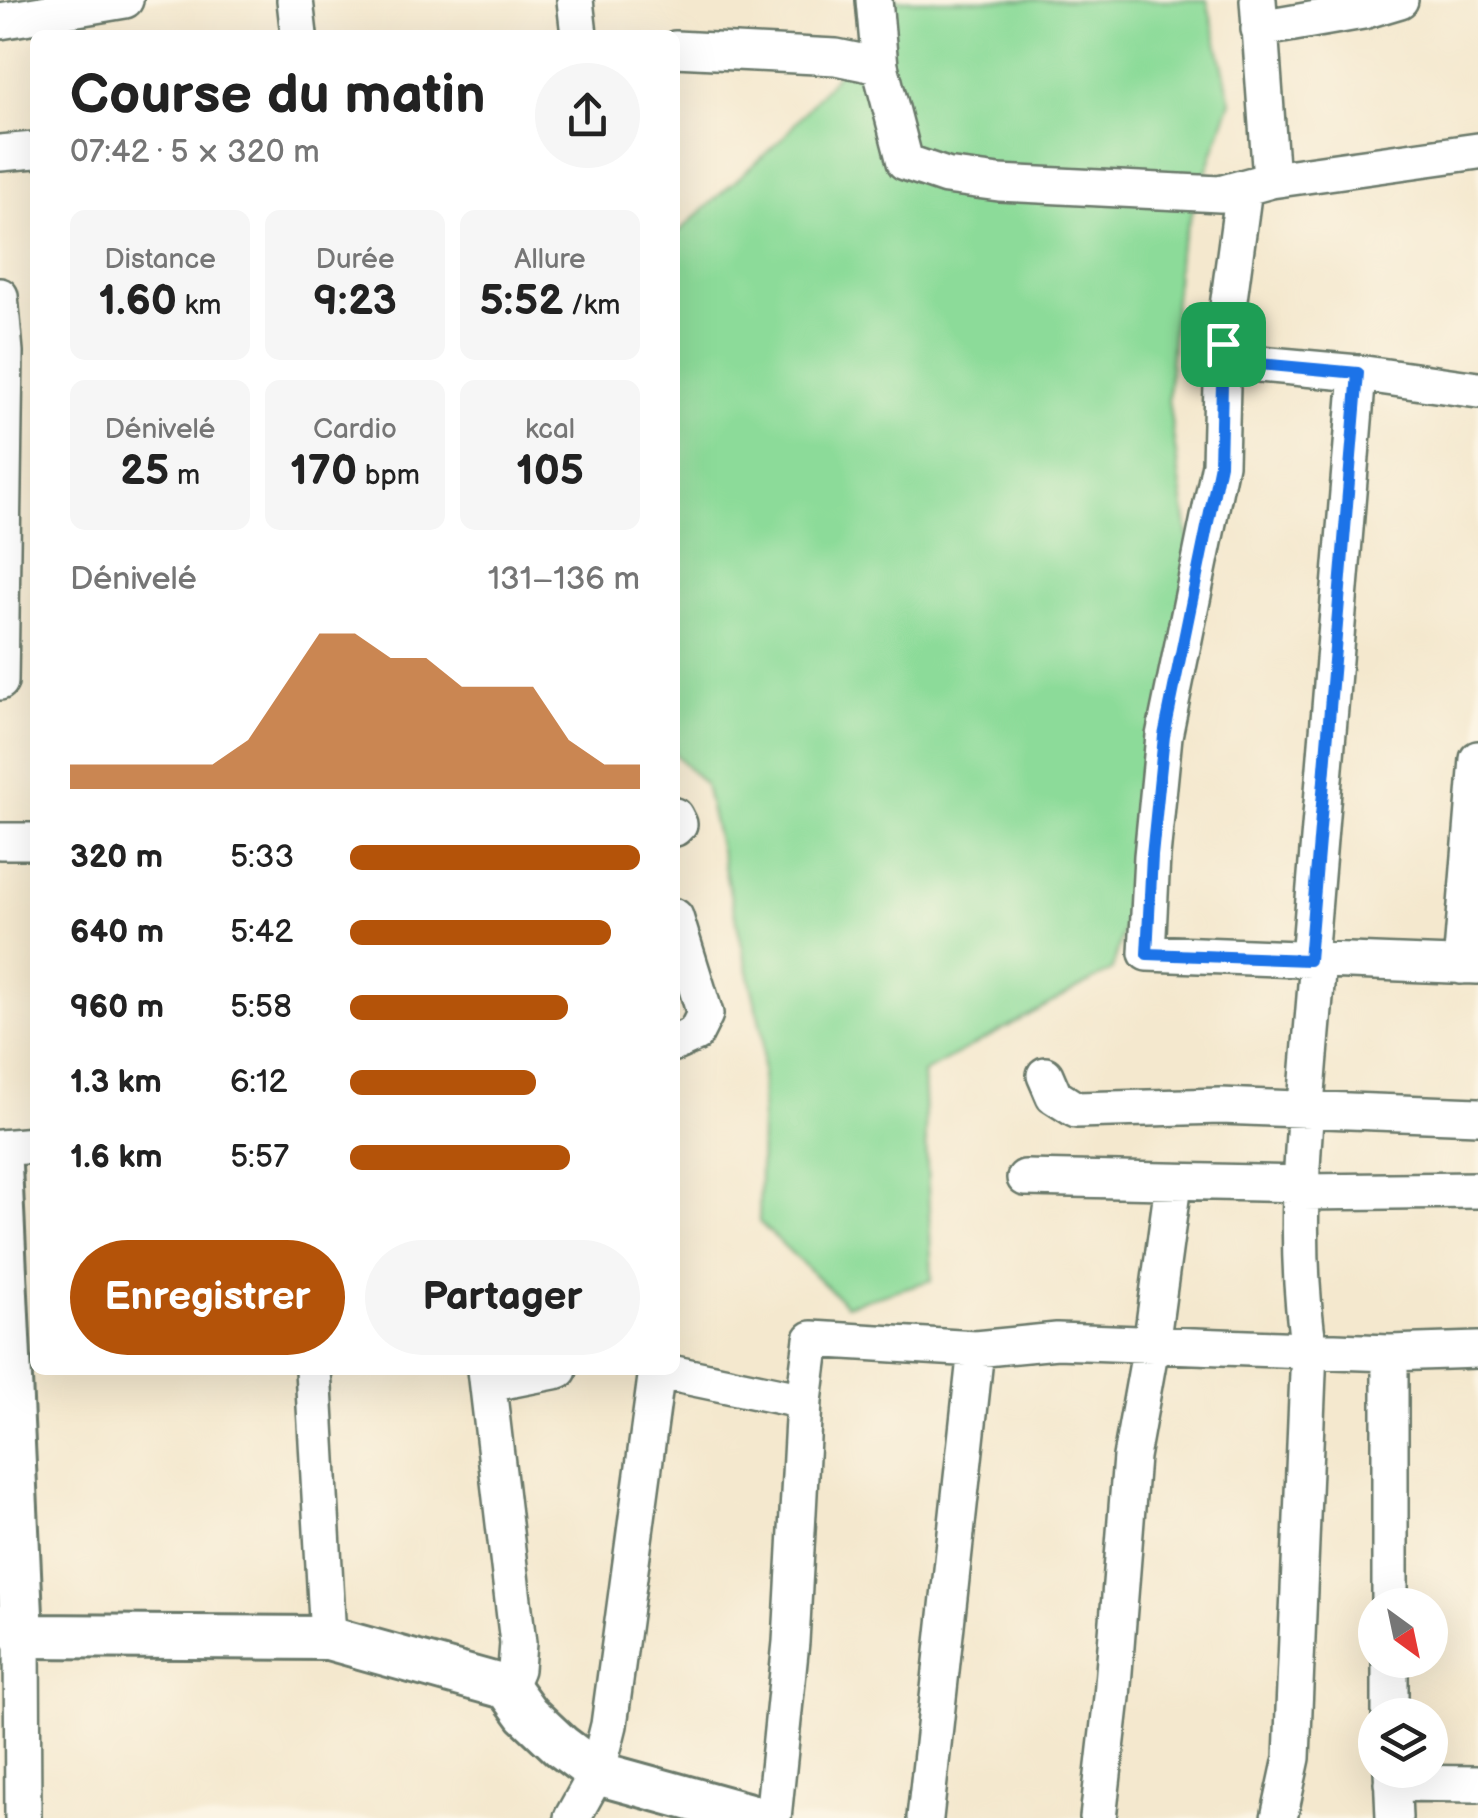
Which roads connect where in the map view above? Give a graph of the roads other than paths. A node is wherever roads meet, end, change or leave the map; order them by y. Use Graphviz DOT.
graph roads {
  1 [pos="125,0"];
  2 [pos="296,0"];
  3 [pos="575,0"];
  4 [pos="874,0"];
  5 [pos="1400,0"];
  6 [pos="1259,15"];
  7 [pos="0,21"];
  8 [pos="299,30"];
  9 [pos="578,30"];
  10 [pos="680,48"];
  11 [pos="880,66"];
  12 [pos="30,150"];
  13 [pos="1478,151"];
  14 [pos="0,153"];
  15 [pos="1258,184"];
  16 [pos="0,296"];
  17 [pos="1223,344"];
  18 [pos="20,350"];
  19 [pos="1358,373"];
  20 [pos="1478,390"];
  21 [pos="19,494"];
  22 [pos="1,577"];
  23 [pos="0,682"];
  24 [pos="1478,759"];
  25 [pos="0,841"];
  26 [pos="30,841"];
  27 [pos="680,933"];
  28 [pos="1314,960"];
  29 [pos="1470,966"];
  30 [pos="680,1042"];
  31 [pos="1045,1075"];
  32 [pos="1307,1110"];
  33 [pos="1478,1116"];
  34 [pos="30,1145"];
  35 [pos="0,1148"];
  36 [pos="0,1166"];
  37 [pos="1025,1178"];
  38 [pos="1173,1184"];
  39 [pos="1303,1188"];
  40 [pos="1478,1190"];
  41 [pos="1151,1346"];
  42 [pos="1308,1349"];
  43 [pos="976,1350"];
  44 [pos="1478,1350"];
  45 [pos="1390,1353"];
  46 [pos="313,1375"];
  47 [pos="656,1375"];
  48 [pos="680,1375"];
  49 [pos="487,1377"];
  50 [pos="804,1401"];
  51 [pos="1390,1588"];
  52 [pos="22,1636"];
  53 [pos="328,1638"];
  54 [pos="508,1688"];
  55 [pos="11,1728"];
  56 [pos="597,1774"];
  57 [pos="1478,1784"];
  58 [pos="1392,1791"];
  59 [pos="752,1817"];
  60 [pos="23,1818"];
  61 [pos="572,1818"];
  62 [pos="925,1818"];
  63 [pos="1098,1818"];
  64 [pos="1279,1818"];
  1 -- 7 [label="street"];
  2 -- 8 [label="street"];
  3 -- 9 [label="street"];
  4 -- 11 [label="street"];
  5 -- 6 [label="street"];
  6 -- 15 [label="street"];
  10 -- 11 [label="street"];
  11 -- 15 [label="street"];
  12 -- 14 [label="street"];
  13 -- 15 [label="street"];
  15 -- 17 [label="street"];
  16 -- 18 [label="street"];
  17 -- 19 [label="street"];
  17 -- 28 [label="street"];
  18 -- 21 [label="street"];
  19 -- 20 [label="street"];
  19 -- 28 [label="street"];
  21 -- 22 [label="street"];
  22 -- 23 [label="street"];
  24 -- 29 [label="street"];
  25 -- 26 [label="street"];
  27 -- 30 [label="street"];
  28 -- 29 [label="street"];
  28 -- 32 [label="street"];
  31 -- 32 [label="street"];
  32 -- 33 [label="street"];
  32 -- 39 [label="street"];
  34 -- 35 [label="street"];
  36 -- 52 [label="street"];
  37 -- 38 [label="street"];
  38 -- 39 [label="street"];
  38 -- 41 [label="street"];
  39 -- 40 [label="street"];
  39 -- 42 [label="street"];
  41 -- 42 [label="street"];
  41 -- 43 [label="street"];
  41 -- 63 [label="street"];
  42 -- 45 [label="street"];
  42 -- 64 [label="street"];
  43 -- 50 [label="street"];
  43 -- 62 [label="street"];
  44 -- 45 [label="street"];
  45 -- 51 [label="street"];
  46 -- 53 [label="street"];
  47 -- 56 [label="street"];
  48 -- 50 [label="street"];
  49 -- 54 [label="street"];
  50 -- 59 [label="street"];
  52 -- 53 [label="street"];
  52 -- 55 [label="street"];
  53 -- 54 [label="street"];
  54 -- 56 [label="street"];
  55 -- 60 [label="street"];
  56 -- 59 [label="street"];
  56 -- 61 [label="street"];
  57 -- 58 [label="street"];
}
